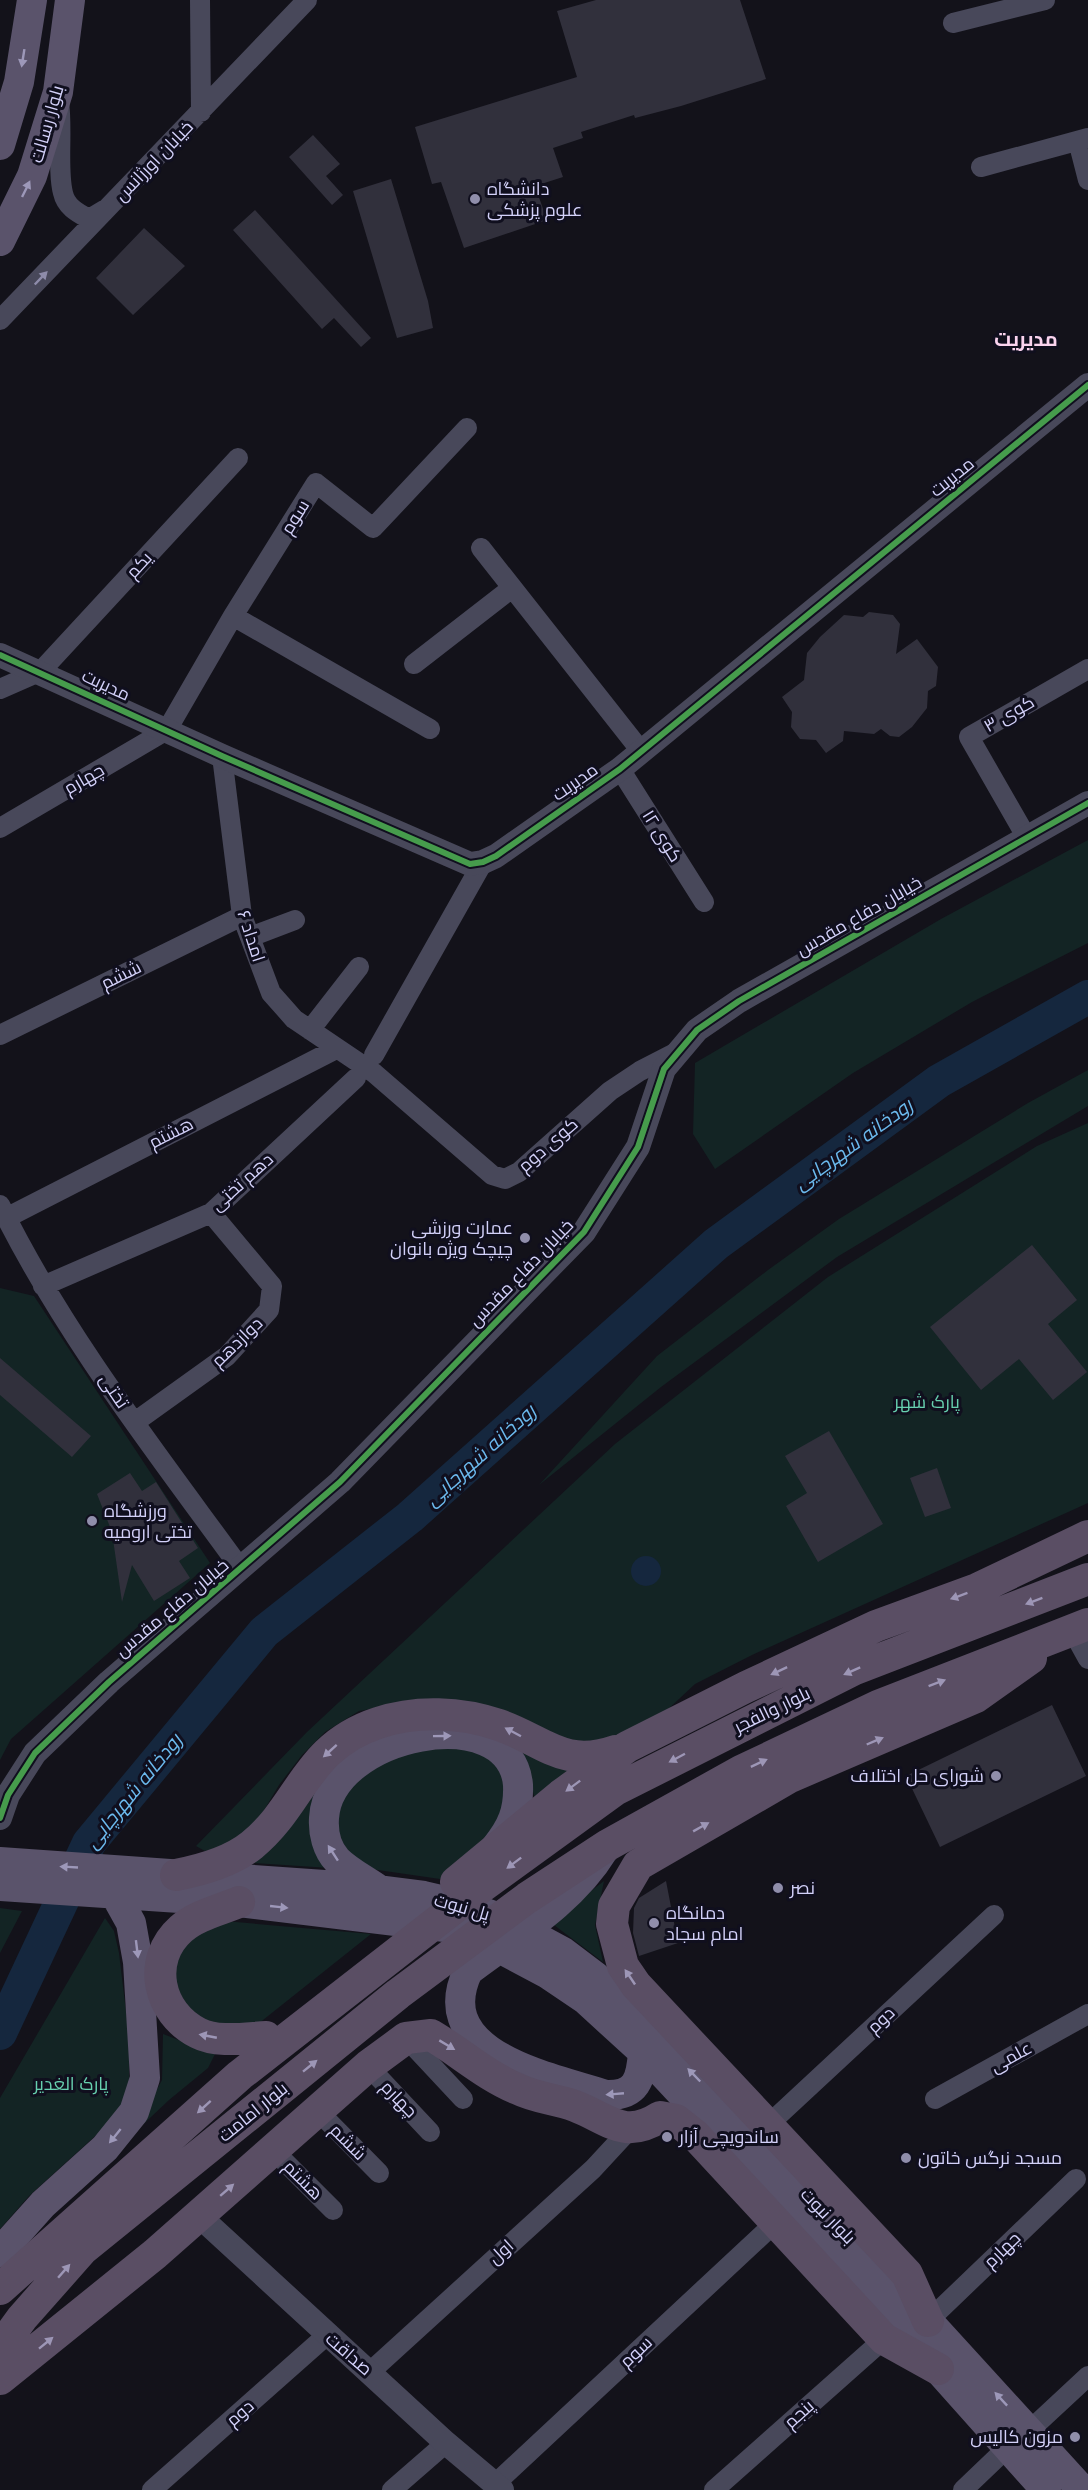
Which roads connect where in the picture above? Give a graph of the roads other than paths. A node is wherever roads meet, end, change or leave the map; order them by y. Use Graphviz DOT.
graph roads {
  1 [pos="32,0"];
  2 [pos="70,0"];
  3 [pos="200,0"];
  4 [pos="307,0"];
  5 [pos="1045,0"];
  6 [pos="993,6"];
  7 [pos="953,23"];
  8 [pos="58,92"];
  9 [pos="201,112"];
  10 [pos="1083,139"];
  11 [pos="0,145"];
  12 [pos="981,167"];
  13 [pos="1088,180"];
  14 [pos="112,205"];
  15 [pos="0,241"];
  16 [pos="0,320"];
  17 [pos="1088,385"];
  18 [pos="467,428"];
  19 [pos="238,458"];
  20 [pos="481,548"];
  21 [pos="512,588"];
  22 [pos="233,616"];
  23 [pos="0,655"];
  24 [pos="414,664"];
  25 [pos="1088,669"];
  26 [pos="41,671"];
  27 [pos="0,689"];
  28 [pos="430,729"];
  29 [pos="167,730"];
  30 [pos="641,751"];
  31 [pos="222,756"];
  32 [pos="620,769"];
  33 [pos="1088,803"];
  34 [pos="0,828"];
  35 [pos="1027,838"];
  36 [pos="483,862"];
  37 [pos="704,902"];
  38 [pos="242,916"];
  39 [pos="295,920"];
  40 [pos="250,937"];
  41 [pos="359,967"];
  42 [pos="310,1030"];
  43 [pos="0,1035"];
  44 [pos="336,1049"];
  45 [pos="679,1051"];
  46 [pos="366,1067"];
  47 [pos="3,1211"];
  48 [pos="211,1213"];
  49 [pos="43,1286"];
  50 [pos="135,1422"];
  51 [pos="1088,1536"];
  52 [pos="241,1569"];
  53 [pos="1088,1579"];
  54 [pos="1080,1627"];
  55 [pos="1088,1659"];
  56 [pos="627,1747"];
  57 [pos="0,1818"];
  58 [pos="608,1845"];
  59 [pos="493,1851"];
  60 [pos="2,1871"];
  61 [pos="176,1875"];
  62 [pos="122,1883"];
  63 [pos="365,1888"];
  64 [pos="480,1888"];
  65 [pos="239,1902"];
  66 [pos="994,1916"];
  67 [pos="555,1963"];
  68 [pos="1088,2014"];
  69 [pos="266,2037"];
  70 [pos="406,2038"];
  71 [pos="643,2052"];
  72 [pos="368,2066"];
  73 [pos="240,2075"];
  74 [pos="463,2099"];
  75 [pos="934,2099"];
  76 [pos="317,2110"];
  77 [pos="768,2125"];
  78 [pos="630,2129"];
  79 [pos="430,2132"];
  80 [pos="273,2150"];
  81 [pos="379,2173"];
  82 [pos="1076,2179"];
  83 [pos="333,2210"];
  84 [pos="198,2215"];
  85 [pos="777,2221"];
  86 [pos="0,2252"];
  87 [pos="0,2289"];
  88 [pos="928,2321"];
  89 [pos="327,2335"];
  90 [pos="884,2338"];
  91 [pos="0,2348"];
  92 [pos="938,2369"];
  93 [pos="370,2372"];
  94 [pos="1088,2376"];
  95 [pos="0,2379"];
  96 [pos="1019,2438"];
  97 [pos="446,2444"];
  98 [pos="499,2487"];
  99 [pos="152,2490"];
  100 [pos="392,2490"];
  101 [pos="714,2490"];
  102 [pos="963,2490"];
  103 [pos="1046,2490"];
  104 [pos="1082,2490"];
  1 -- 11 [label="main road, one-way"];
  2 -- 8 [label="main road, بلوار رسالت"];
  3 -- 9 [label="street"];
  4 -- 9 [label="street, خیابان اورژانس"];
  5 -- 6 [label="street"];
  6 -- 7 [label="street"];
  8 -- 14 [label="street"];
  15 -- 8 [label="main road, بلوار رسالت, one-way"];
  9 -- 14 [label="street, خیابان اورژانس"];
  10 -- 12 [label="street"];
  10 -- 13 [label="street"];
  16 -- 14 [label="street, خیابان اورژانس, one-way"];
  17 -- 30 [label="street, مدیریت"];
  18 -- 22 [label="street, سوم"];
  19 -- 26 [label="street, یکم"];
  20 -- 21 [label="street"];
  21 -- 24 [label="street"];
  21 -- 30 [label="street"];
  22 -- 28 [label="street"];
  22 -- 29 [label="street, سوم"];
  23 -- 26 [label="street, مدیریت"];
  25 -- 35 [label="street, کوی ۳"];
  26 -- 27 [label="street"];
  26 -- 29 [label="street, مدیریت"];
  29 -- 31 [label="street, مدیریت"];
  29 -- 34 [label="street, چهارم"];
  30 -- 32 [label="street, مدیریت"];
  31 -- 36 [label="street, مدیریت"];
  31 -- 38 [label="street, امداد ۶"];
  32 -- 36 [label="street, مدیریت"];
  32 -- 37 [label="street, کوی ۱۲"];
  33 -- 35 [label="street, خیابان دفاع مقدس"];
  35 -- 45 [label="street, خیابان دفاع مقدس"];
  36 -- 46 [label="street, دهم تختی"];
  38 -- 40 [label="street, امداد ۶"];
  38 -- 43 [label="street, ششم"];
  39 -- 40 [label="street"];
  40 -- 42 [label="street, امداد ۶"];
  41 -- 42 [label="street"];
  42 -- 44 [label="street, امداد ۶"];
  44 -- 46 [label="street, امداد ۶"];
  44 -- 47 [label="street, هشتم"];
  45 -- 46 [label="street, کوی دوم"];
  45 -- 52 [label="street, خیابان دفاع مقدس"];
  46 -- 48 [label="street, دهم تختی"];
  47 -- 49 [label="street, تختی"];
  48 -- 49 [label="street, دهم تختی"];
  48 -- 50 [label="street, دوازدهم"];
  49 -- 50 [label="street, تختی"];
  50 -- 52 [label="street, تختی"];
  51 -- 56 [label="highway, one-way"];
  52 -- 57 [label="street, خیابان دفاع مقدس"];
  53 -- 64 [label="highway, بلوار والفجر, one-way"];
  54 -- 55 [label="street"];
  58 -- 54 [label="highway, one-way"];
  77 -- 54 [label="highway, one-way"];
  56 -- 59 [label="highway, one-way"];
  56 -- 61 [label="highway, one-way"];
  71 -- 58 [label="main road, one-way"];
  91 -- 58 [label="highway, بلوار امامت, one-way"];
  63 -- 59 [label="main road, one-way"];
  59 -- 69 [label="highway"];
  60 -- 62 [label="main road"];
  61 -- 62 [label="main road, پل نبوت"];
  61 -- 63 [label="main road, پل نبوت"];
  62 -- 65 [label="main road, پل نبوت"];
  62 -- 86 [label="main road, one-way"];
  63 -- 67 [label="main road, پل نبوت"];
  64 -- 73 [label="highway, بلوار امامت"];
  65 -- 67 [label="main road, پل نبوت, one-way"];
  69 -- 65 [label="highway, one-way"];
  66 -- 77 [label="street, دوم"];
  67 -- 71 [label="main road, بلوار نبوت"];
  88 -- 67 [label="main road, بلوار نبوت, one-way"];
  68 -- 75 [label="street, علمی"];
  69 -- 73 [label="highway"];
  70 -- 72 [label="highway"];
  70 -- 74 [label="street"];
  70 -- 78 [label="highway, one-way"];
  71 -- 92 [label="main road, بلوار نبوت"];
  72 -- 76 [label="highway"];
  72 -- 79 [label="street, چهارم"];
  73 -- 87 [label="highway, بلوار امامت, one-way"];
  76 -- 80 [label="highway"];
  76 -- 81 [label="street, ششم"];
  77 -- 88 [label="highway"];
  78 -- 85 [label="highway"];
  78 -- 93 [label="street, اول"];
  80 -- 83 [label="street, هشتم"];
  84 -- 80 [label="highway, one-way"];
  82 -- 88 [label="street, چهارم"];
  84 -- 89 [label="street, صداقت"];
  95 -- 84 [label="highway, one-way"];
  85 -- 90 [label="highway"];
  85 -- 98 [label="street, سوم"];
  96 -- 88 [label="main road, بلوار نبوت, one-way"];
  89 -- 93 [label="street, صداقت"];
  89 -- 99 [label="street, دوم"];
  90 -- 92 [label="highway"];
  90 -- 101 [label="street, پنجم"];
  92 -- 96 [label="main road, بلوار نبوت"];
  93 -- 97 [label="street, صداقت"];
  94 -- 96 [label="street"];
  96 -- 102 [label="street"];
  96 -- 103 [label="main road, بلوار نبوت"];
  96 -- 104 [label="main road, بلوار نبوت"];
  97 -- 98 [label="street, صداقت"];
  97 -- 100 [label="street"];
}
